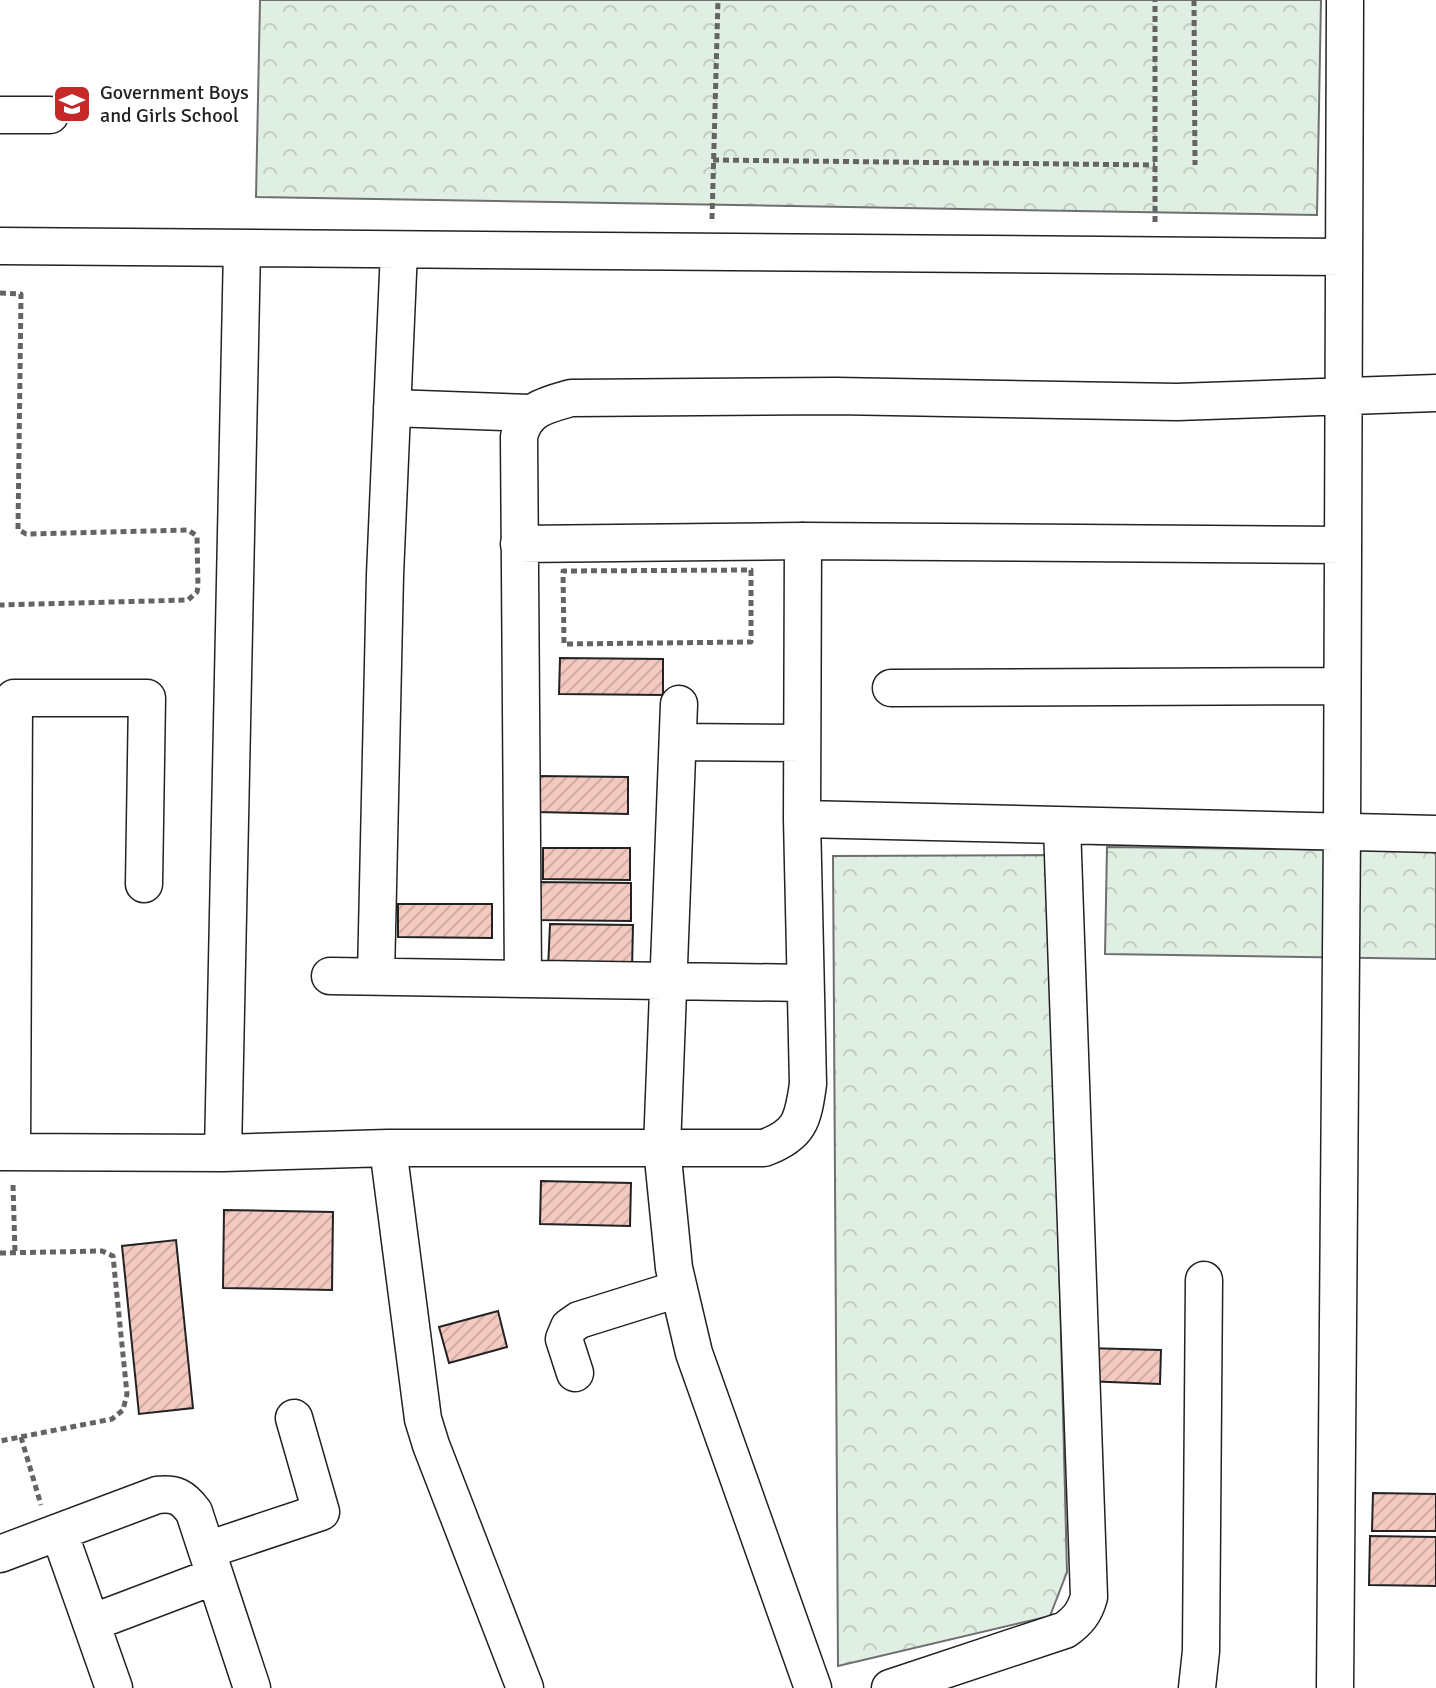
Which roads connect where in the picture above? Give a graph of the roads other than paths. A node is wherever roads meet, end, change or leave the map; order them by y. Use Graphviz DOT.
graph roads {
  1 [pos="1345,0"];
  2 [pos="0,115"];
  3 [pos="50,115"];
  4 [pos="0,246"];
  5 [pos="242,248"];
  6 [pos="399,250"];
  7 [pos="1344,257"];
  8 [pos="1436,393"];
  9 [pos="1342,397"];
  10 [pos="392,408"];
  11 [pos="530,413"];
  12 [pos="803,541"];
  13 [pos="519,544"];
  14 [pos="1342,545"];
  15 [pos="1342,686"];
  16 [pos="891,688"];
  17 [pos="679,704"];
  18 [pos="678,742"];
  19 [pos="802,743"];
  20 [pos="802,819"];
  21 [pos="1062,826"];
  22 [pos="1342,832"];
  23 [pos="1436,834"];
  24 [pos="144,884"];
  25 [pos="330,976"];
  26 [pos="376,976"];
  27 [pos="523,978"];
  28 [pos="669,982"];
  29 [pos="805,983"];
  30 [pos="388,1148"];
  31 [pos="662,1148"];
  32 [pos="6,1152"];
  33 [pos="223,1153"];
  34 [pos="1204,1280"];
  35 [pos="678,1289"];
  36 [pos="575,1373"];
  37 [pos="294,1418"];
  38 [pos="55,1534"];
  39 [pos="0,1554"];
  40 [pos="211,1563"];
  41 [pos="91,1623"];
  42 [pos="114,1688"];
  43 [pos="252,1688"];
  44 [pos="525,1688"];
  45 [pos="813,1688"];
  46 [pos="890,1688"];
  47 [pos="1197,1688"];
  48 [pos="1335,1688"];
  1 -- 7 [label="street"];
  2 -- 3 [label="street"];
  4 -- 5 [label="street"];
  5 -- 6 [label="street"];
  5 -- 33 [label="street"];
  6 -- 7 [label="street"];
  6 -- 10 [label="street"];
  7 -- 9 [label="street"];
  8 -- 9 [label="street"];
  9 -- 11 [label="street"];
  9 -- 14 [label="street"];
  10 -- 11 [label="street"];
  10 -- 26 [label="street"];
  11 -- 13 [label="street"];
  12 -- 13 [label="street"];
  12 -- 14 [label="street"];
  12 -- 19 [label="street"];
  13 -- 27 [label="street"];
  14 -- 15 [label="street"];
  15 -- 16 [label="street"];
  15 -- 22 [label="street"];
  17 -- 18 [label="street"];
  18 -- 19 [label="street"];
  18 -- 28 [label="street"];
  19 -- 20 [label="street"];
  20 -- 21 [label="street"];
  20 -- 29 [label="street"];
  21 -- 22 [label="street"];
  21 -- 46 [label="street"];
  22 -- 23 [label="street"];
  22 -- 48 [label="street"];
  24 -- 32 [label="street"];
  25 -- 26 [label="street"];
  26 -- 27 [label="street"];
  27 -- 28 [label="street"];
  28 -- 29 [label="street"];
  28 -- 31 [label="street"];
  29 -- 31 [label="street"];
  30 -- 31 [label="street"];
  30 -- 33 [label="street"];
  30 -- 44 [label="street"];
  31 -- 35 [label="street"];
  32 -- 33 [label="street"];
  34 -- 47 [label="street"];
  35 -- 36 [label="street"];
  35 -- 45 [label="street"];
  37 -- 40 [label="street"];
  38 -- 39 [label="street"];
  38 -- 40 [label="street"];
  38 -- 41 [label="street"];
  40 -- 41 [label="street"];
  40 -- 43 [label="street"];
  41 -- 42 [label="street"];
}
